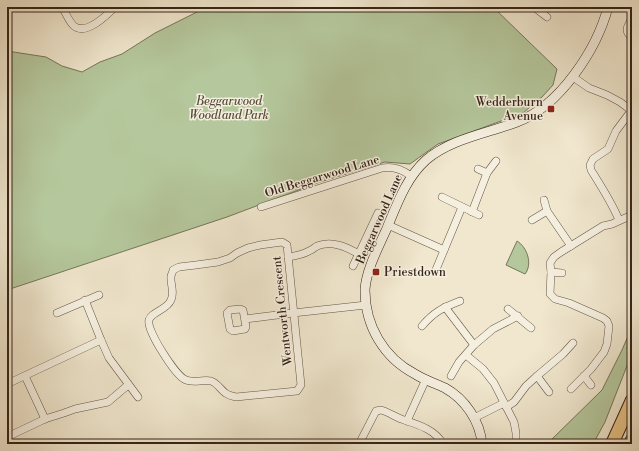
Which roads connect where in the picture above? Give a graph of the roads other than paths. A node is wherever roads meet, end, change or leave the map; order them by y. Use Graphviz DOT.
graph roads {
  1 [pos="62,7"];
  2 [pos="115,7"];
  3 [pos="534,7"];
  4 [pos="608,7"];
  5 [pos="547,17"];
  6 [pos="632,19"];
  7 [pos="632,37"];
  8 [pos="573,77"];
  9 [pos="632,111"];
  10 [pos="496,161"];
  11 [pos="478,169"];
  12 [pos="487,173"];
  13 [pos="411,176"];
  14 [pos="442,197"];
  15 [pos="544,200"];
  16 [pos="261,207"];
  17 [pos="462,207"];
  18 [pos="547,211"];
  19 [pos="472,212"];
  20 [pos="378,213"];
  21 [pos="632,214"];
  22 [pos="479,215"];
  23 [pos="532,220"];
  24 [pos="619,220"];
  25 [pos="388,225"];
  26 [pos="571,246"];
  27 [pos="444,250"];
  28 [pos="359,254"];
  29 [pos="288,257"];
  30 [pos="353,266"];
  31 [pos="435,272"];
  32 [pos="551,272"];
  33 [pos="562,273"];
  34 [pos="99,295"];
  35 [pos="85,300"];
  36 [pos="460,302"];
  37 [pos="366,305"];
  38 [pos="445,307"];
  39 [pos="508,309"];
  40 [pos="57,313"];
  41 [pos="293,313"];
  42 [pos="518,316"];
  43 [pos="245,319"];
  44 [pos="422,326"];
  45 [pos="531,328"];
  46 [pos="101,340"];
  47 [pos="573,343"];
  48 [pos="474,344"];
  49 [pos="466,355"];
  50 [pos="25,376"];
  51 [pos="451,376"];
  52 [pos="537,376"];
  53 [pos="584,376"];
  54 [pos="426,380"];
  55 [pos="7,384"];
  56 [pos="128,385"];
  57 [pos="591,385"];
  58 [pos="572,390"];
  59 [pos="549,392"];
  60 [pos="138,397"];
  61 [pos="632,400"];
  62 [pos="505,405"];
  63 [pos="474,418"];
  64 [pos="45,419"];
  65 [pos="407,421"];
  66 [pos="7,437"];
  67 [pos="632,440"];
  68 [pos="359,444"];
  69 [pos="443,444"];
  70 [pos="482,444"];
  71 [pos="516,444"];
  72 [pos="612,444"];
  73 [pos="630,444"];
  1 -- 2 [label="street"];
  3 -- 5 [label="street"];
  4 -- 8 [label="street, Beggarwood Lane"];
  6 -- 7 [label="street"];
  8 -- 9 [label="street"];
  8 -- 13 [label="street, Beggarwood Lane"];
  9 -- 24 [label="street"];
  10 -- 12 [label="street"];
  11 -- 12 [label="street"];
  12 -- 19 [label="street"];
  13 -- 16 [label="street, Old Beggarwood Lane"];
  13 -- 25 [label="street, Beggarwood Lane"];
  14 -- 17 [label="street"];
  15 -- 18 [label="street"];
  17 -- 19 [label="street"];
  17 -- 27 [label="street"];
  18 -- 23 [label="street"];
  18 -- 26 [label="street"];
  19 -- 22 [label="street"];
  20 -- 28 [label="street"];
  21 -- 24 [label="street"];
  24 -- 26 [label="street"];
  25 -- 27 [label="street"];
  25 -- 37 [label="street, Beggarwood Lane"];
  26 -- 32 [label="street"];
  27 -- 31 [label="street"];
  28 -- 29 [label="street"];
  28 -- 30 [label="street"];
  29 -- 41 [label="street, Wentworth Crescent"];
  29 -- 41 [label="street, Wentworth Crescent"];
  32 -- 33 [label="street"];
  32 -- 53 [label="street"];
  34 -- 35 [label="street"];
  35 -- 40 [label="street"];
  35 -- 46 [label="street"];
  36 -- 38 [label="street"];
  37 -- 41 [label="street"];
  37 -- 54 [label="street, Beggarwood Lane"];
  38 -- 44 [label="street"];
  38 -- 48 [label="street"];
  39 -- 42 [label="street"];
  41 -- 43 [label="street"];
  42 -- 45 [label="street"];
  42 -- 48 [label="street"];
  46 -- 50 [label="street"];
  46 -- 56 [label="street"];
  47 -- 52 [label="street"];
  48 -- 49 [label="street"];
  49 -- 51 [label="street"];
  49 -- 62 [label="street"];
  50 -- 55 [label="street"];
  50 -- 64 [label="street"];
  52 -- 59 [label="street"];
  52 -- 62 [label="street"];
  53 -- 57 [label="street"];
  53 -- 58 [label="street"];
  54 -- 63 [label="street, Beggarwood Lane"];
  54 -- 65 [label="street"];
  56 -- 60 [label="street"];
  56 -- 64 [label="street"];
  61 -- 72 [label="highway"];
  62 -- 63 [label="street"];
  62 -- 71 [label="street"];
  63 -- 70 [label="street, Beggarwood Lane"];
  64 -- 66 [label="street"];
  65 -- 68 [label="street"];
  65 -- 69 [label="street"];
  67 -- 73 [label="highway"];
}
